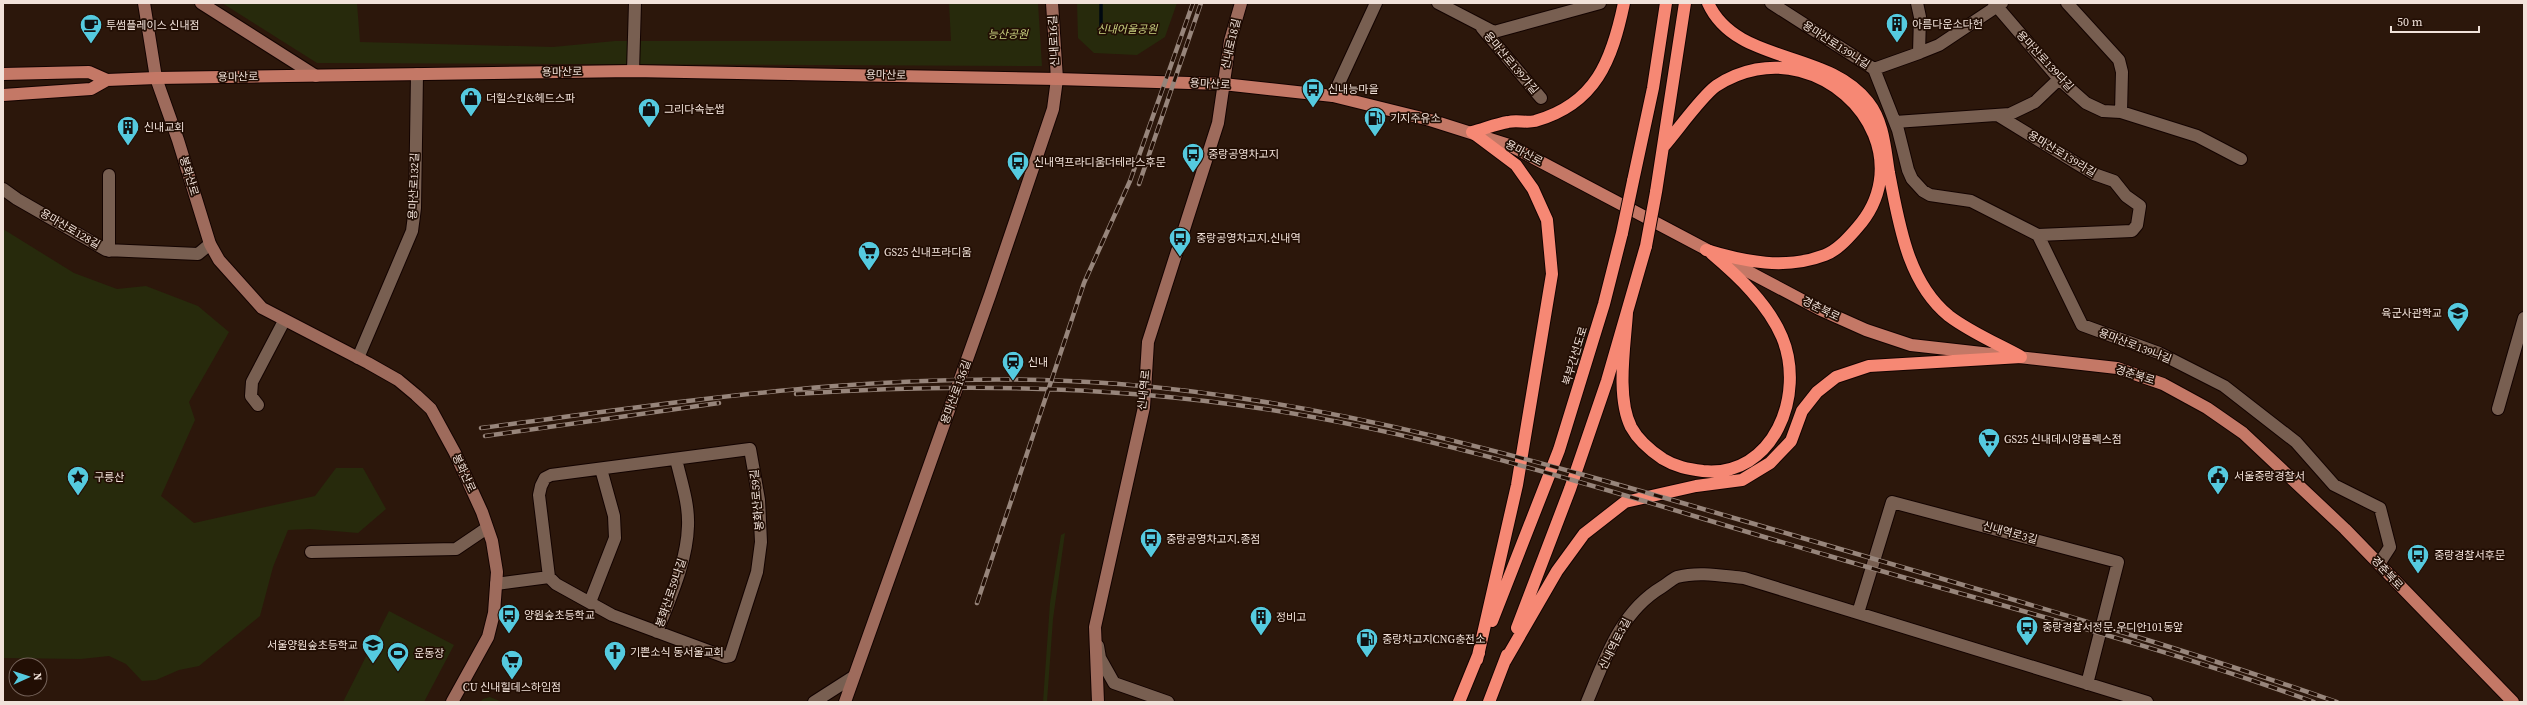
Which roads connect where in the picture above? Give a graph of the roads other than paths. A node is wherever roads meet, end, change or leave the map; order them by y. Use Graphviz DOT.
graph roads {
  1 [pos="144,3"];
  2 [pos="200,3"];
  3 [pos="635,3"];
  4 [pos="1052,3"];
  5 [pos="1241,3"];
  6 [pos="1376,3"];
  7 [pos="1438,3"];
  8 [pos="1600,3"];
  9 [pos="1624,3"];
  10 [pos="1666,3"];
  11 [pos="1685,3"];
  12 [pos="1708,3"];
  13 [pos="1771,3"];
  14 [pos="1917,3"];
  15 [pos="2067,3"];
  16 [pos="1997,4"];
  17 [pos="1482,28"];
  18 [pos="1919,53"];
  19 [pos="1874,69"];
  20 [pos="633,71"];
  21 [pos="3,74"];
  22 [pos="417,74"];
  23 [pos="316,76"];
  24 [pos="156,78"];
  25 [pos="1057,79"];
  26 [pos="2059,79"];
  27 [pos="107,80"];
  28 [pos="1223,84"];
  29 [pos="3,95"];
  30 [pos="1333,96"];
  31 [pos="1541,98"];
  32 [pos="2121,112"];
  33 [pos="1999,116"];
  34 [pos="1895,122"];
  35 [pos="1472,132"];
  36 [pos="1664,146"];
  37 [pos="2241,159"];
  38 [pos="108,175"];
  39 [pos="3,189"];
  40 [pos="1639,214"];
  41 [pos="2038,235"];
  42 [pos="210,244"];
  43 [pos="1706,250"];
  44 [pos="109,251"];
  45 [pos="1627,313"];
  46 [pos="2524,318"];
  47 [pos="284,321"];
  48 [pos="2021,357"];
  49 [pos="358,358"];
  50 [pos="258,405"];
  51 [pos="2498,409"];
  52 [pos="676,459"];
  53 [pos="602,469"];
  54 [pos="488,528"];
  55 [pos="311,552"];
  56 [pos="2379,564"];
  57 [pos="549,577"];
  58 [pos="496,584"];
  59 [pos="590,602"];
  60 [pos="1858,613"];
  61 [pos="1095,627"];
  62 [pos="657,632"];
  63 [pos="1477,660"];
  64 [pos="1505,661"];
  65 [pos="853,677"];
  66 [pos="2087,684"];
  67 [pos="452,702"];
  68 [pos="814,702"];
  69 [pos="845,702"];
  70 [pos="1098,702"];
  71 [pos="1168,702"];
  72 [pos="1460,702"];
  73 [pos="1489,702"];
  74 [pos="1587,702"];
  75 [pos="2147,702"];
  76 [pos="2513,702"];
  1 -- 24 [label="street, 봉화산로"];
  2 -- 23 [label="street"];
  3 -- 20 [label="street"];
  4 -- 25 [label="street, 신내로16길"];
  5 -- 28 [label="street, 신내로18길"];
  6 -- 30 [label="street"];
  7 -- 17 [label="street, 용마산로139가길"];
  8 -- 17 [label="street, 용마산로139가길"];
  9 -- 35 [label="highway"];
  10 -- 63 [label="highway, 북부간선도로, bridge"];
  11 -- 36 [label="highway"];
  12 -- 48 [label="highway"];
  13 -- 19 [label="street, 용마산로139나길"];
  14 -- 18 [label="street"];
  15 -- 32 [label="street"];
  16 -- 18 [label="street, 용마산로139다길"];
  16 -- 26 [label="street, 용마산로139다길"];
  17 -- 31 [label="street, 용마산로139가길"];
  18 -- 19 [label="street, 용마산로139다길"];
  19 -- 34 [label="street, 용마산로139나길"];
  20 -- 22 [label="main road, 용마산로"];
  20 -- 25 [label="main road, 용마산로"];
  21 -- 27 [label="main road, 용마산로"];
  22 -- 23 [label="main road, 용마산로"];
  22 -- 49 [label="street, 용마산로132길"];
  23 -- 24 [label="main road, 용마산로"];
  24 -- 27 [label="main road, 용마산로"];
  24 -- 42 [label="street, 봉화산로"];
  25 -- 28 [label="main road, 용마산로"];
  25 -- 65 [label="street, 용마산로136길"];
  26 -- 32 [label="street, 용마산로139다길"];
  26 -- 33 [label="street"];
  27 -- 29 [label="main road, 용마산로"];
  28 -- 30 [label="main road, 용마산로"];
  28 -- 61 [label="street, 신내역로"];
  30 -- 35 [label="main road, 용마산로"];
  32 -- 37 [label="street, 용마산로139다길"];
  33 -- 34 [label="street"];
  33 -- 41 [label="street, 용마산로139라길"];
  34 -- 41 [label="street, 용마산로139나길"];
  35 -- 40 [label="main road, 용마산로"];
  35 -- 63 [label="highway"];
  36 -- 43 [label="highway"];
  36 -- 45 [label="highway, bridge"];
  38 -- 44 [label="street"];
  39 -- 44 [label="street, 용마산로128길"];
  40 -- 43 [label="main road, 경춘북로"];
  41 -- 56 [label="street, 용마산로139나길"];
  42 -- 44 [label="street, 용마산로128길"];
  42 -- 47 [label="street, 봉화산로"];
  43 -- 45 [label="highway"];
  43 -- 48 [label="main road, 경춘북로"];
  45 -- 64 [label="highway"];
  46 -- 51 [label="street"];
  47 -- 49 [label="street, 봉화산로"];
  47 -- 50 [label="street"];
  48 -- 56 [label="main road, 경춘북로"];
  48 -- 64 [label="highway"];
  49 -- 54 [label="street, 봉화산로"];
  52 -- 53 [label="street, 봉화산로59길"];
  52 -- 62 [label="street, 봉화산로59나길"];
  52 -- 62 [label="street, 봉화산로59길"];
  53 -- 57 [label="street, 봉화산로59길"];
  53 -- 59 [label="street"];
  54 -- 55 [label="street"];
  54 -- 58 [label="street, 봉화산로"];
  56 -- 76 [label="main road, 경춘북로"];
  57 -- 58 [label="street"];
  57 -- 59 [label="street, 봉화산로59길"];
  58 -- 67 [label="street, 봉화산로"];
  59 -- 62 [label="street, 봉화산로59길"];
  60 -- 66 [label="street, 신내역로3길"];
  60 -- 66 [label="street, 신내역로3길"];
  60 -- 74 [label="street, 신내역로3길"];
  61 -- 70 [label="street, 신내역로"];
  61 -- 71 [label="street"];
  63 -- 72 [label="highway, 북부간선도로"];
  64 -- 73 [label="highway"];
  65 -- 68 [label="street"];
  65 -- 69 [label="street, 용마산로136길"];
  66 -- 75 [label="street, 신내역로3길"];
}
